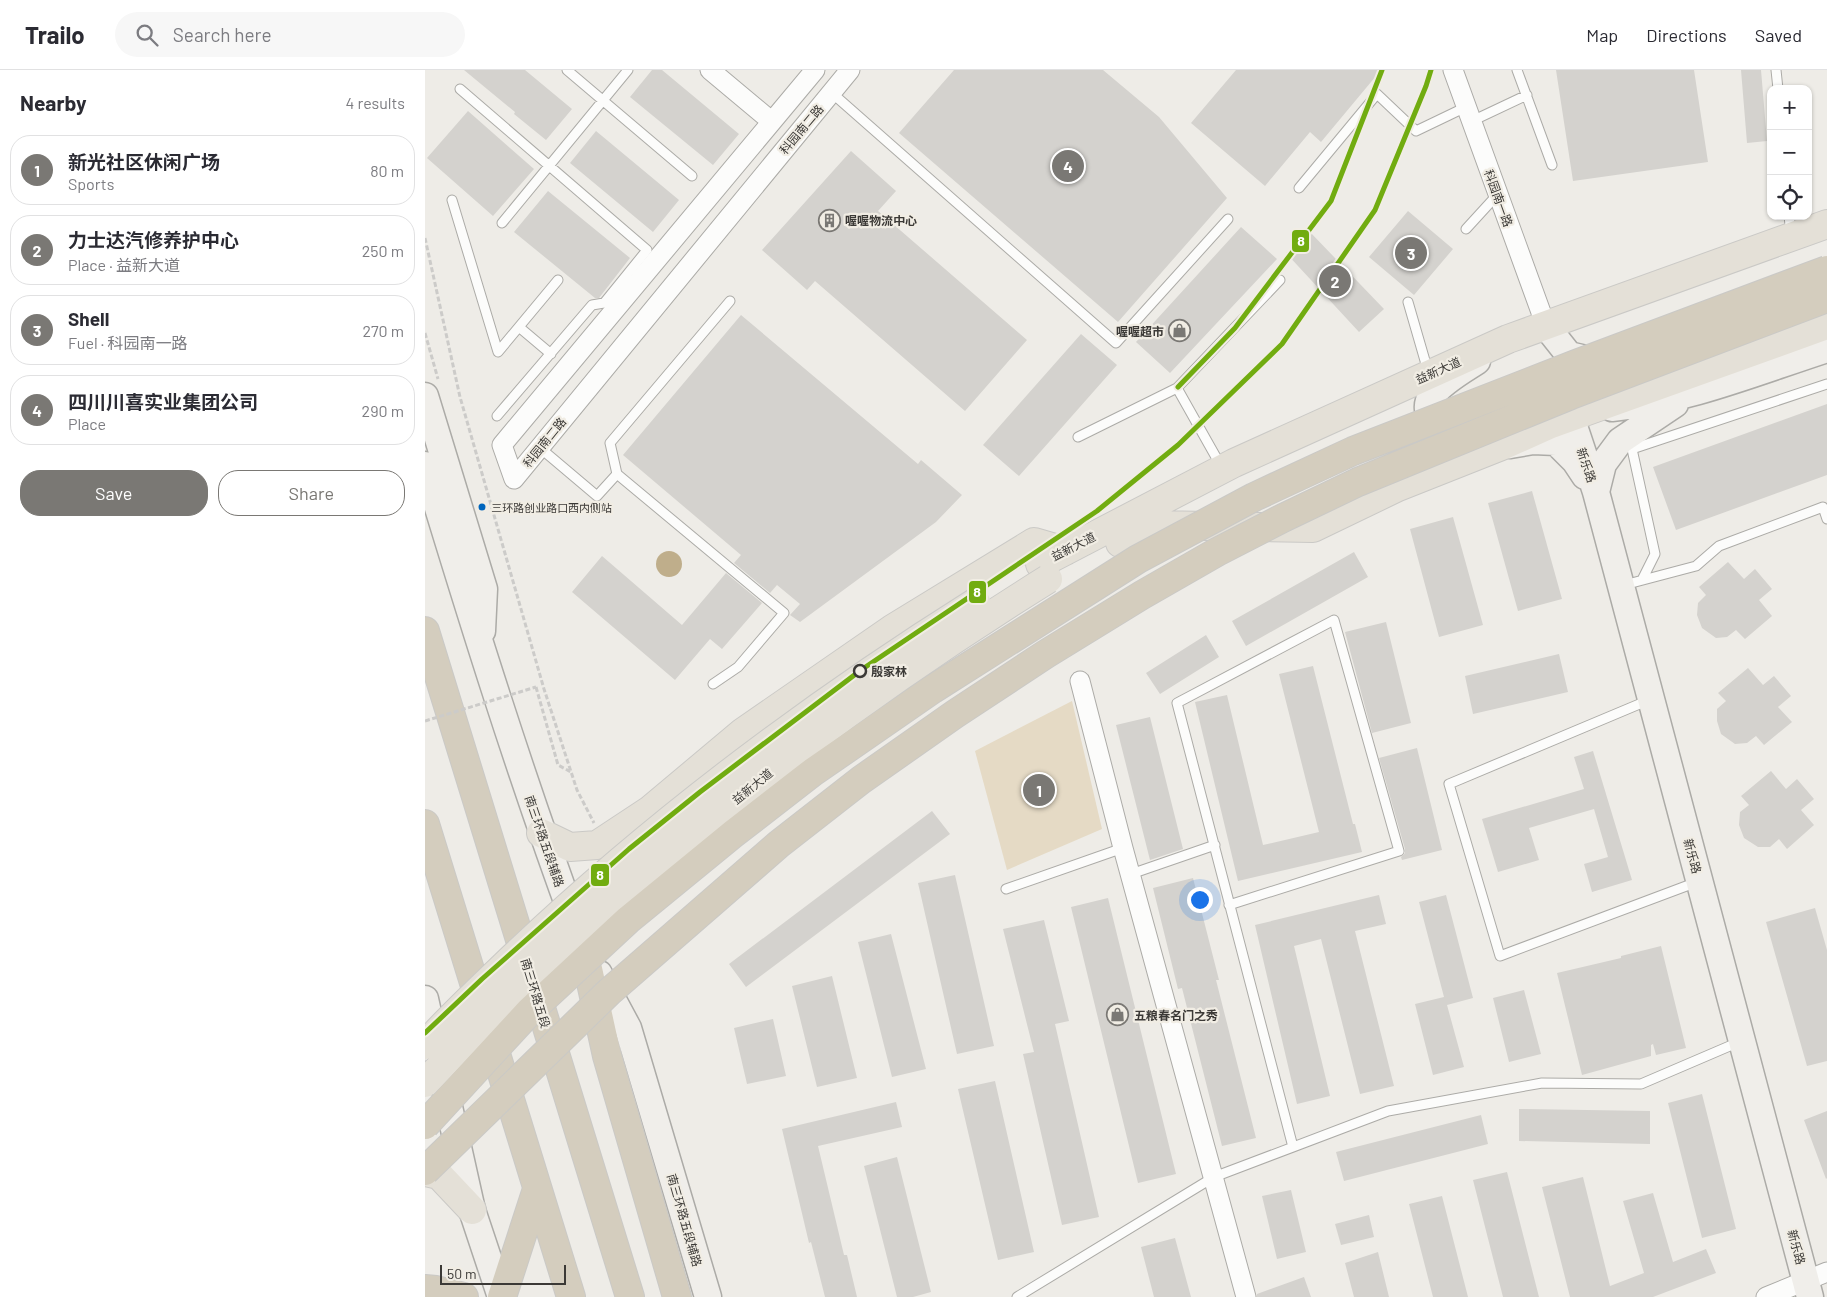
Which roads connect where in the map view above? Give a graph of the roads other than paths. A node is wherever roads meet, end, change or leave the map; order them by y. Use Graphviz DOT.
graph roads {
  1 [pos="567,70"];
  2 [pos="628,70"];
  3 [pos="710,70"];
  4 [pos="815,70"];
  5 [pos="850,70"];
  6 [pos="1453,70"];
  7 [pos="1517,70"];
  8 [pos="1776,70"];
  9 [pos="1778,85"];
  10 [pos="460,89"];
  11 [pos="831,93"];
  12 [pos="1527,95"];
  13 [pos="603,101"];
  14 [pos="1469,114"];
  15 [pos="771,121"];
  16 [pos="1552,165"];
  17 [pos="550,166"];
  18 [pos="691,176"];
  19 [pos="1299,188"];
  20 [pos="1498,194"];
  21 [pos="452,200"];
  22 [pos="1228,219"];
  23 [pos="502,223"];
  24 [pos="1827,224"];
  25 [pos="1790,227"];
  26 [pos="1466,229"];
  27 [pos="1827,270"];
  28 [pos="558,280"];
  29 [pos="1280,280"];
  30 [pos="1827,286"];
  31 [pos="1827,298"];
  32 [pos="730,301"];
  33 [pos="1408,302"];
  34 [pos="1827,325"];
  35 [pos="519,326"];
  36 [pos="1546,326"];
  37 [pos="1508,339"];
  38 [pos="1827,349"];
  39 [pos="1647,353"];
  40 [pos="551,354"];
  41 [pos="1429,374"];
  42 [pos="1694,383"];
  43 [pos="1827,384"];
  44 [pos="1177,388"];
  45 [pos="425,396"];
  46 [pos="497,416"];
  47 [pos="1571,417"];
  48 [pos="1078,437"];
  49 [pos="1504,445"];
  50 [pos="539,447"];
  51 [pos="425,465"];
  52 [pos="1223,468"];
  53 [pos="617,474"];
  54 [pos="1596,492"];
  55 [pos="1827,519"];
  56 [pos="1065,551"];
  57 [pos="1044,571"];
  58 [pos="1632,583"];
  59 [pos="425,632"];
  60 [pos="482,652"];
  61 [pos="1079,681"];
  62 [pos="713,684"];
  63 [pos="1651,699"];
  64 [pos="425,824"];
  65 [pos="541,832"];
  66 [pos="1215,844"];
  67 [pos="1123,848"];
  68 [pos="1131,874"];
  69 [pos="1700,881"];
  70 [pos="1006,889"];
  71 [pos="1229,905"];
  72 [pos="583,946"];
  73 [pos="425,999"];
  74 [pos="1743,1041"];
  75 [pos="425,1045"];
  76 [pos="425,1083"];
  77 [pos="425,1125"];
  78 [pos="1293,1147"];
  79 [pos="425,1172"];
  80 [pos="1214,1177"];
  81 [pos="537,1189"];
  82 [pos="472,1210"];
  83 [pos="1814,1283"];
  84 [pos="425,1289"];
  85 [pos="463,1297"];
  86 [pos="501,1297"];
  87 [pos="571,1297"];
  88 [pos="630,1297"];
  89 [pos="677,1297"];
  90 [pos="708,1297"];
  91 [pos="1017,1297"];
  92 [pos="1246,1297"];
  93 [pos="1766,1297"];
  1 -- 13 [label="lane"];
  2 -- 13 [label="lane"];
  3 -- 15 [label="street"];
  4 -- 15 [label="street, 科园南二路"];
  5 -- 11 [label="street, 科园南二路"];
  6 -- 14 [label="street, 科园南一路"];
  7 -- 12 [label="lane"];
  8 -- 9 [label="lane"];
  10 -- 17 [label="lane"];
  11 -- 22 [label="lane"];
  11 -- 50 [label="street, 科园南二路"];
  12 -- 14 [label="lane"];
  12 -- 16 [label="lane"];
  13 -- 17 [label="lane"];
  13 -- 18 [label="lane"];
  14 -- 19 [label="lane"];
  14 -- 20 [label="street, 科园南一路"];
  15 -- 50 [label="street, 科园南二路"];
  17 -- 23 [label="lane"];
  17 -- 40 [label="lane"];
  20 -- 26 [label="lane"];
  20 -- 36 [label="street, 科园南一路"];
  21 -- 35 [label="lane"];
  24 -- 25 [label="main road, 益新大道"];
  25 -- 36 [label="main road, 益新大道"];
  27 -- 77 [label="highway, bridge"];
  28 -- 35 [label="lane"];
  29 -- 44 [label="lane"];
  30 -- 39 [label="street"];
  31 -- 79 [label="highway, bridge"];
  32 -- 53 [label="lane"];
  33 -- 41 [label="lane"];
  34 -- 42 [label="main road, 益新大道"];
  35 -- 40 [label="lane"];
  36 -- 37 [label="main road, 益新大道"];
  36 -- 39 [label="street"];
  37 -- 41 [label="main road, 益新大道"];
  37 -- 47 [label="street"];
  38 -- 42 [label="street"];
  39 -- 47 [label="street"];
  40 -- 46 [label="lane"];
  41 -- 52 [label="main road, 益新大道"];
  42 -- 47 [label="main road, 益新大道"];
  42 -- 54 [label="street"];
  43 -- 58 [label="lane"];
  44 -- 48 [label="lane"];
  44 -- 52 [label="lane"];
  45 -- 60 [label="street"];
  47 -- 49 [label="main road, 益新大道"];
  47 -- 54 [label="street, 新乐路"];
  49 -- 54 [label="street"];
  49 -- 57 [label="main road, 益新大道"];
  50 -- 53 [label="lane"];
  51 -- 60 [label="street, 南三环路五段辅路"];
  52 -- 56 [label="main road, 益新大道"];
  53 -- 62 [label="lane"];
  54 -- 58 [label="street, 新乐路"];
  55 -- 58 [label="lane"];
  56 -- 57 [label="main road, 益新大道"];
  56 -- 65 [label="main road"];
  57 -- 75 [label="main road, 益新大道, bridge"];
  57 -- 76 [label="main road, 益新大道, bridge"];
  58 -- 63 [label="street, 新乐路"];
  59 -- 88 [label="highway, 南三环路五段"];
  60 -- 65 [label="street, 南三环路五段辅路"];
  61 -- 67 [label="street"];
  63 -- 69 [label="street, 新乐路"];
  63 -- 69 [label="lane"];
  64 -- 81 [label="highway"];
  65 -- 72 [label="street, 南三环路五段辅路"];
  66 -- 68 [label="lane"];
  66 -- 71 [label="lane"];
  66 -- 71 [label="lane"];
  67 -- 68 [label="street"];
  67 -- 70 [label="lane"];
  68 -- 80 [label="street"];
  69 -- 74 [label="street, 新乐路"];
  71 -- 78 [label="lane"];
  72 -- 89 [label="highway"];
  72 -- 90 [label="street, 南三环路五段辅路"];
  73 -- 82 [label="street"];
  74 -- 78 [label="lane"];
  74 -- 83 [label="street, 新乐路"];
  78 -- 80 [label="lane"];
  79 -- 82 [label="main road"];
  80 -- 91 [label="lane"];
  80 -- 92 [label="street"];
  81 -- 86 [label="highway"];
  81 -- 87 [label="highway"];
  82 -- 86 [label="street"];
  83 -- 93 [label="street"];
  84 -- 85 [label="highway"];
}
